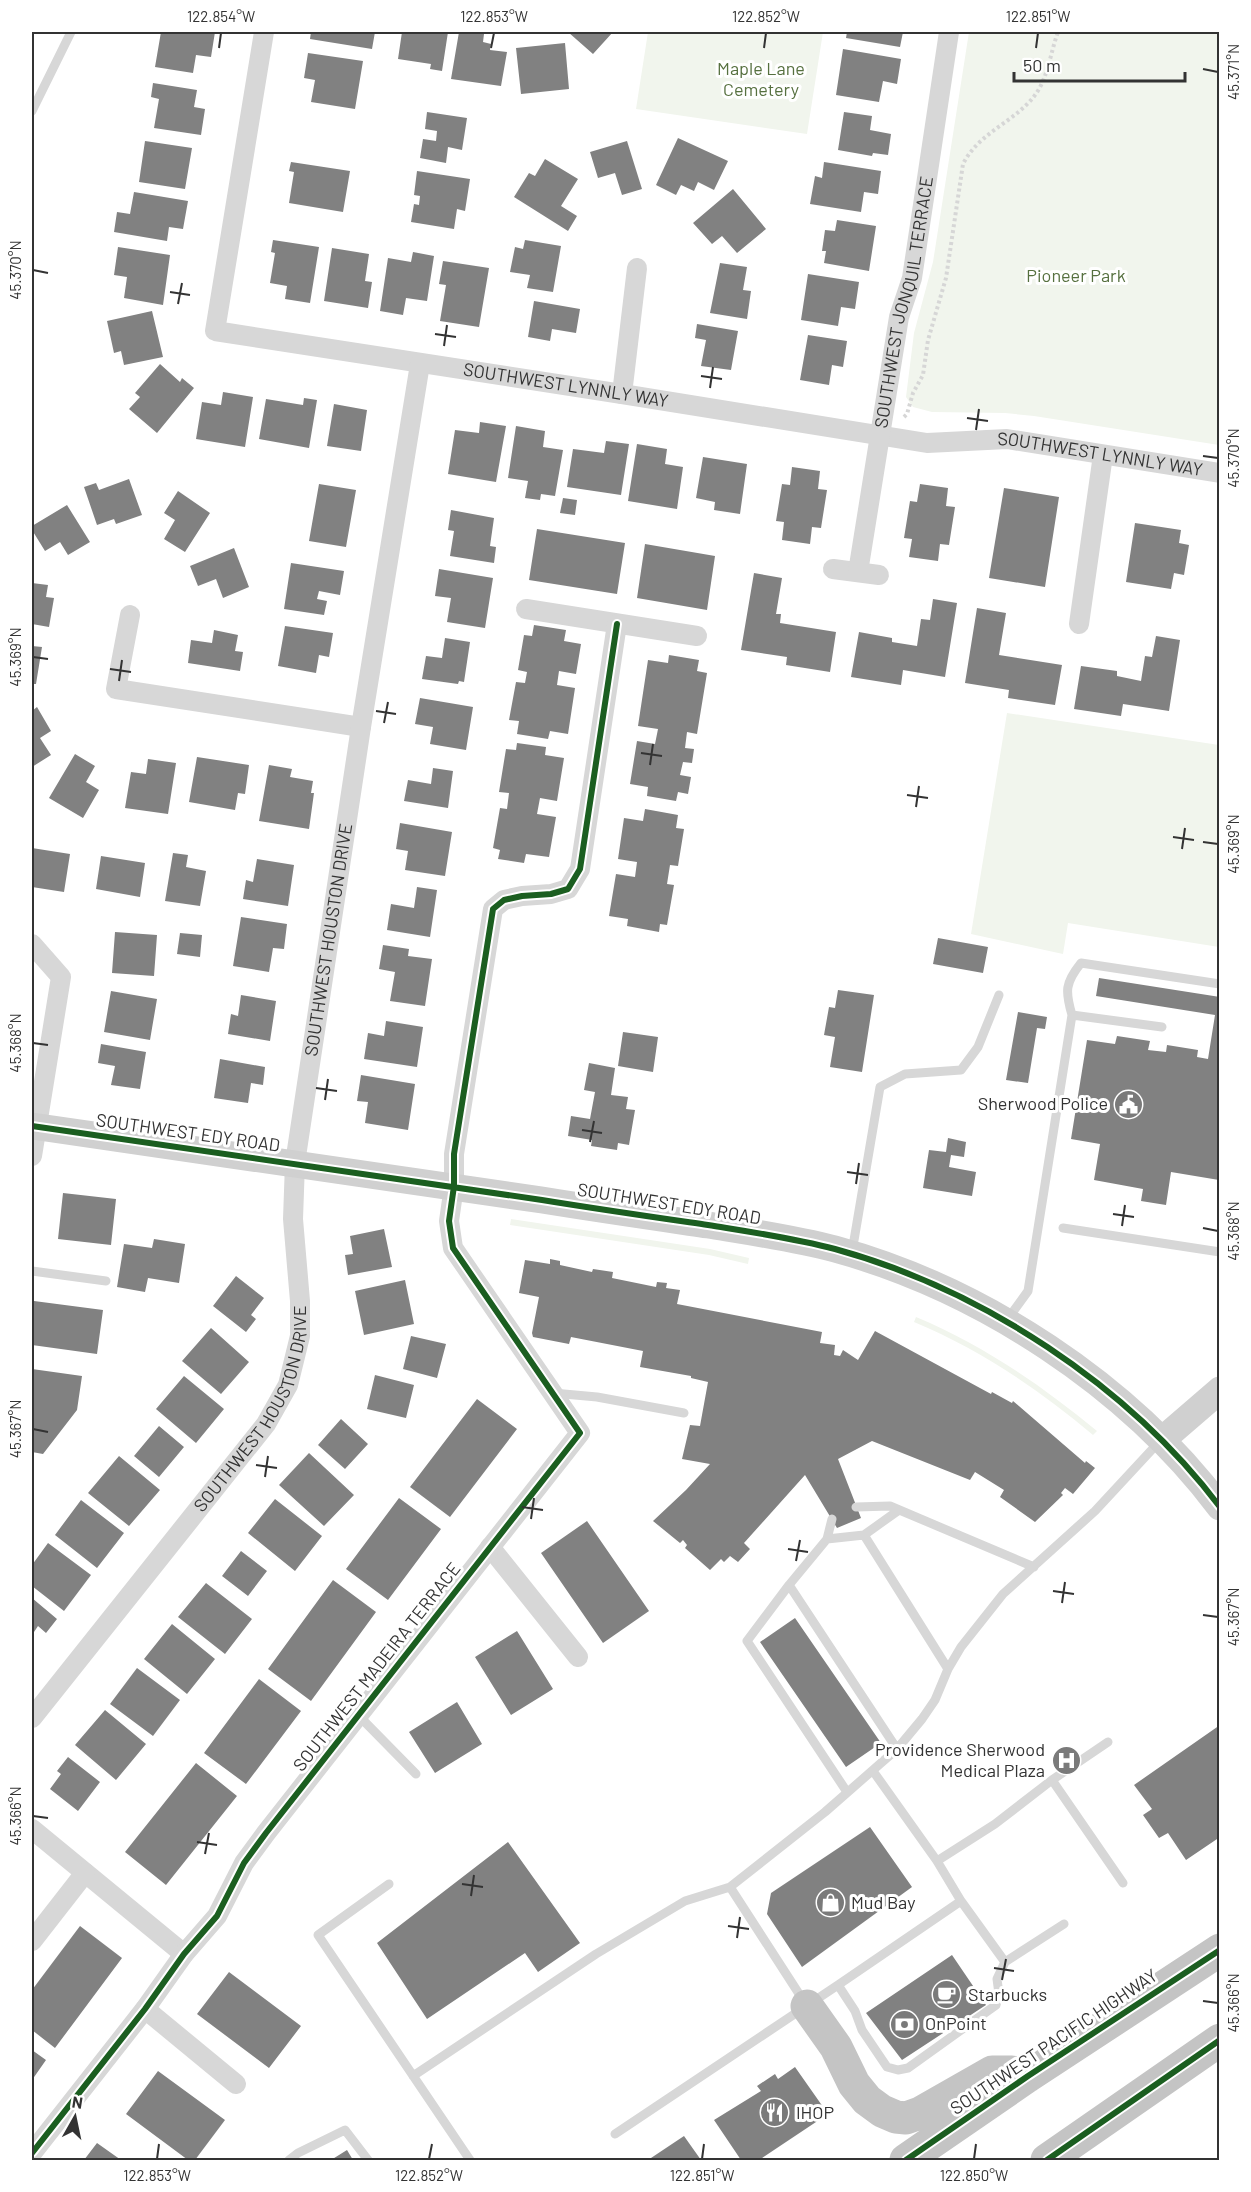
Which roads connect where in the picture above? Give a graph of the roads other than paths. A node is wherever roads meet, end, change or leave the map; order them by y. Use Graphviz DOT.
graph roads {
  1 [pos="71,32"];
  2 [pos="264,32"];
  3 [pos="949,32"];
  4 [pos="36,91"];
  5 [pos="32,111"];
  6 [pos="637,268"];
  7 [pos="420,364"];
  8 [pos="622,394"];
  9 [pos="880,436"];
  10 [pos="1103,455"];
  11 [pos="1220,473"];
  12 [pos="833,569"];
  13 [pos="858,572"];
  14 [pos="879,575"];
  15 [pos="526,609"];
  16 [pos="130,615"];
  17 [pos="617,624"];
  18 [pos="1079,624"];
  19 [pos="697,636"];
  20 [pos="361,728"];
  21 [pos="32,944"];
  22 [pos="1220,984"];
  23 [pos="999,995"];
  24 [pos="1072,1015"];
  25 [pos="1162,1027"];
  26 [pos="33,1126"];
  27 [pos="32,1155"];
  28 [pos="295,1163"];
  29 [pos="454,1186"];
  30 [pos="1063,1228"];
  31 [pos="1220,1252"];
  32 [pos="851,1254"];
  33 [pos="32,1271"];
  34 [pos="106,1281"];
  35 [pos="1006,1322"];
  36 [pos="1220,1390"];
  37 [pos="552,1392"];
  38 [pos="684,1413"];
  39 [pos="1162,1440"];
  40 [pos="856,1507"];
  41 [pos="1220,1507"];
  42 [pos="899,1510"];
  43 [pos="832,1519"];
  44 [pos="864,1535"];
  45 [pos="827,1539"];
  46 [pos="490,1547"];
  47 [pos="1034,1567"];
  48 [pos="789,1585"];
  49 [pos="578,1657"];
  50 [pos="948,1669"];
  51 [pos="358,1715"];
  52 [pos="32,1719"];
  53 [pos="1108,1742"];
  54 [pos="897,1749"];
  55 [pos="873,1771"];
  56 [pos="416,1773"];
  57 [pos="1052,1780"];
  58 [pos="848,1792"];
  59 [pos="32,1829"];
  60 [pos="937,1861"];
  61 [pos="85,1873"];
  62 [pos="1123,1883"];
  63 [pos="388,1884"];
  64 [pos="730,1887"];
  65 [pos="961,1901"];
  66 [pos="1064,1924"];
  67 [pos="32,1941"];
  68 [pos="1220,1950"];
  69 [pos="184,1954"];
  70 [pos="1005,1962"];
  71 [pos="838,1985"];
  72 [pos="807,2006"];
  73 [pos="145,2009"];
  74 [pos="1220,2040"];
  75 [pos="413,2076"];
  76 [pos="1028,2076"];
  77 [pos="236,2084"];
  78 [pos="615,2134"];
  79 [pos="32,2152"];
  80 [pos="289,2160"];
  81 [pos="368,2160"];
  82 [pos="470,2160"];
  83 [pos="906,2160"];
  84 [pos="1047,2160"];
  1 -- 4 [label="lane"];
  2 -- 7 [label="street, SOUTHWEST LYNNLY WAY"];
  3 -- 9 [label="street, SOUTHWEST JONQUIL TERRACE"];
  4 -- 5 [label="lane"];
  6 -- 8 [label="street"];
  7 -- 8 [label="street, SOUTHWEST LYNNLY WAY"];
  7 -- 20 [label="street, SOUTHWEST HOUSTON DRIVE"];
  8 -- 9 [label="street, SOUTHWEST LYNNLY WAY"];
  9 -- 10 [label="street, SOUTHWEST LYNNLY WAY"];
  9 -- 13 [label="street, SOUTHWEST JONQUIL TERRACE"];
  10 -- 11 [label="street, SOUTHWEST LYNNLY WAY"];
  10 -- 18 [label="street"];
  12 -- 13 [label="street"];
  13 -- 14 [label="street"];
  15 -- 17 [label="street"];
  16 -- 20 [label="street"];
  17 -- 19 [label="street"];
  17 -- 29 [label="street, SOUTHWEST MADEIRA TERRACE"];
  20 -- 28 [label="street, SOUTHWEST HOUSTON DRIVE"];
  21 -- 26 [label="street"];
  22 -- 24 [label="lane"];
  23 -- 32 [label="lane"];
  24 -- 25 [label="lane"];
  24 -- 35 [label="lane"];
  26 -- 27 [label="street"];
  26 -- 28 [label="main road, SOUTHWEST EDY ROAD"];
  28 -- 29 [label="main road, SOUTHWEST EDY ROAD"];
  28 -- 52 [label="street, SOUTHWEST HOUSTON DRIVE"];
  29 -- 32 [label="main road, SOUTHWEST EDY ROAD"];
  29 -- 37 [label="street, SOUTHWEST MADEIRA TERRACE"];
  30 -- 31 [label="lane"];
  32 -- 35 [label="main road, SOUTHWEST EDY ROAD"];
  33 -- 34 [label="lane"];
  35 -- 39 [label="main road, SOUTHWEST EDY ROAD"];
  36 -- 39 [label="main road"];
  37 -- 38 [label="lane"];
  37 -- 46 [label="street, SOUTHWEST MADEIRA TERRACE"];
  39 -- 41 [label="main road, SOUTHWEST EDY ROAD"];
  39 -- 47 [label="lane"];
  40 -- 42 [label="lane"];
  42 -- 44 [label="lane"];
  42 -- 47 [label="lane"];
  43 -- 45 [label="lane"];
  44 -- 45 [label="lane"];
  44 -- 50 [label="lane"];
  45 -- 48 [label="lane"];
  46 -- 49 [label="street"];
  46 -- 51 [label="street, SOUTHWEST MADEIRA TERRACE"];
  47 -- 50 [label="lane"];
  48 -- 54 [label="lane"];
  48 -- 58 [label="lane"];
  50 -- 54 [label="lane"];
  51 -- 56 [label="lane"];
  51 -- 69 [label="street, SOUTHWEST MADEIRA TERRACE"];
  53 -- 57 [label="lane"];
  54 -- 55 [label="lane"];
  55 -- 58 [label="lane"];
  55 -- 60 [label="lane"];
  57 -- 60 [label="lane"];
  57 -- 62 [label="lane"];
  58 -- 64 [label="lane"];
  59 -- 61 [label="street"];
  60 -- 65 [label="lane"];
  61 -- 67 [label="street"];
  61 -- 69 [label="street"];
  63 -- 75 [label="lane"];
  64 -- 72 [label="lane"];
  64 -- 75 [label="lane"];
  65 -- 70 [label="lane"];
  65 -- 71 [label="lane"];
  66 -- 70 [label="lane"];
  68 -- 76 [label="highway, SOUTHWEST PACIFIC HIGHWAY"];
  69 -- 73 [label="street, SOUTHWEST MADEIRA TERRACE"];
  70 -- 71 [label="lane"];
  71 -- 72 [label="lane"];
  72 -- 76 [label="highway"];
  72 -- 78 [label="lane"];
  73 -- 77 [label="street"];
  73 -- 79 [label="street, SOUTHWEST MADEIRA TERRACE"];
  74 -- 84 [label="highway"];
  75 -- 82 [label="lane"];
  76 -- 83 [label="highway, SOUTHWEST PACIFIC HIGHWAY"];
  80 -- 81 [label="lane"];
}
